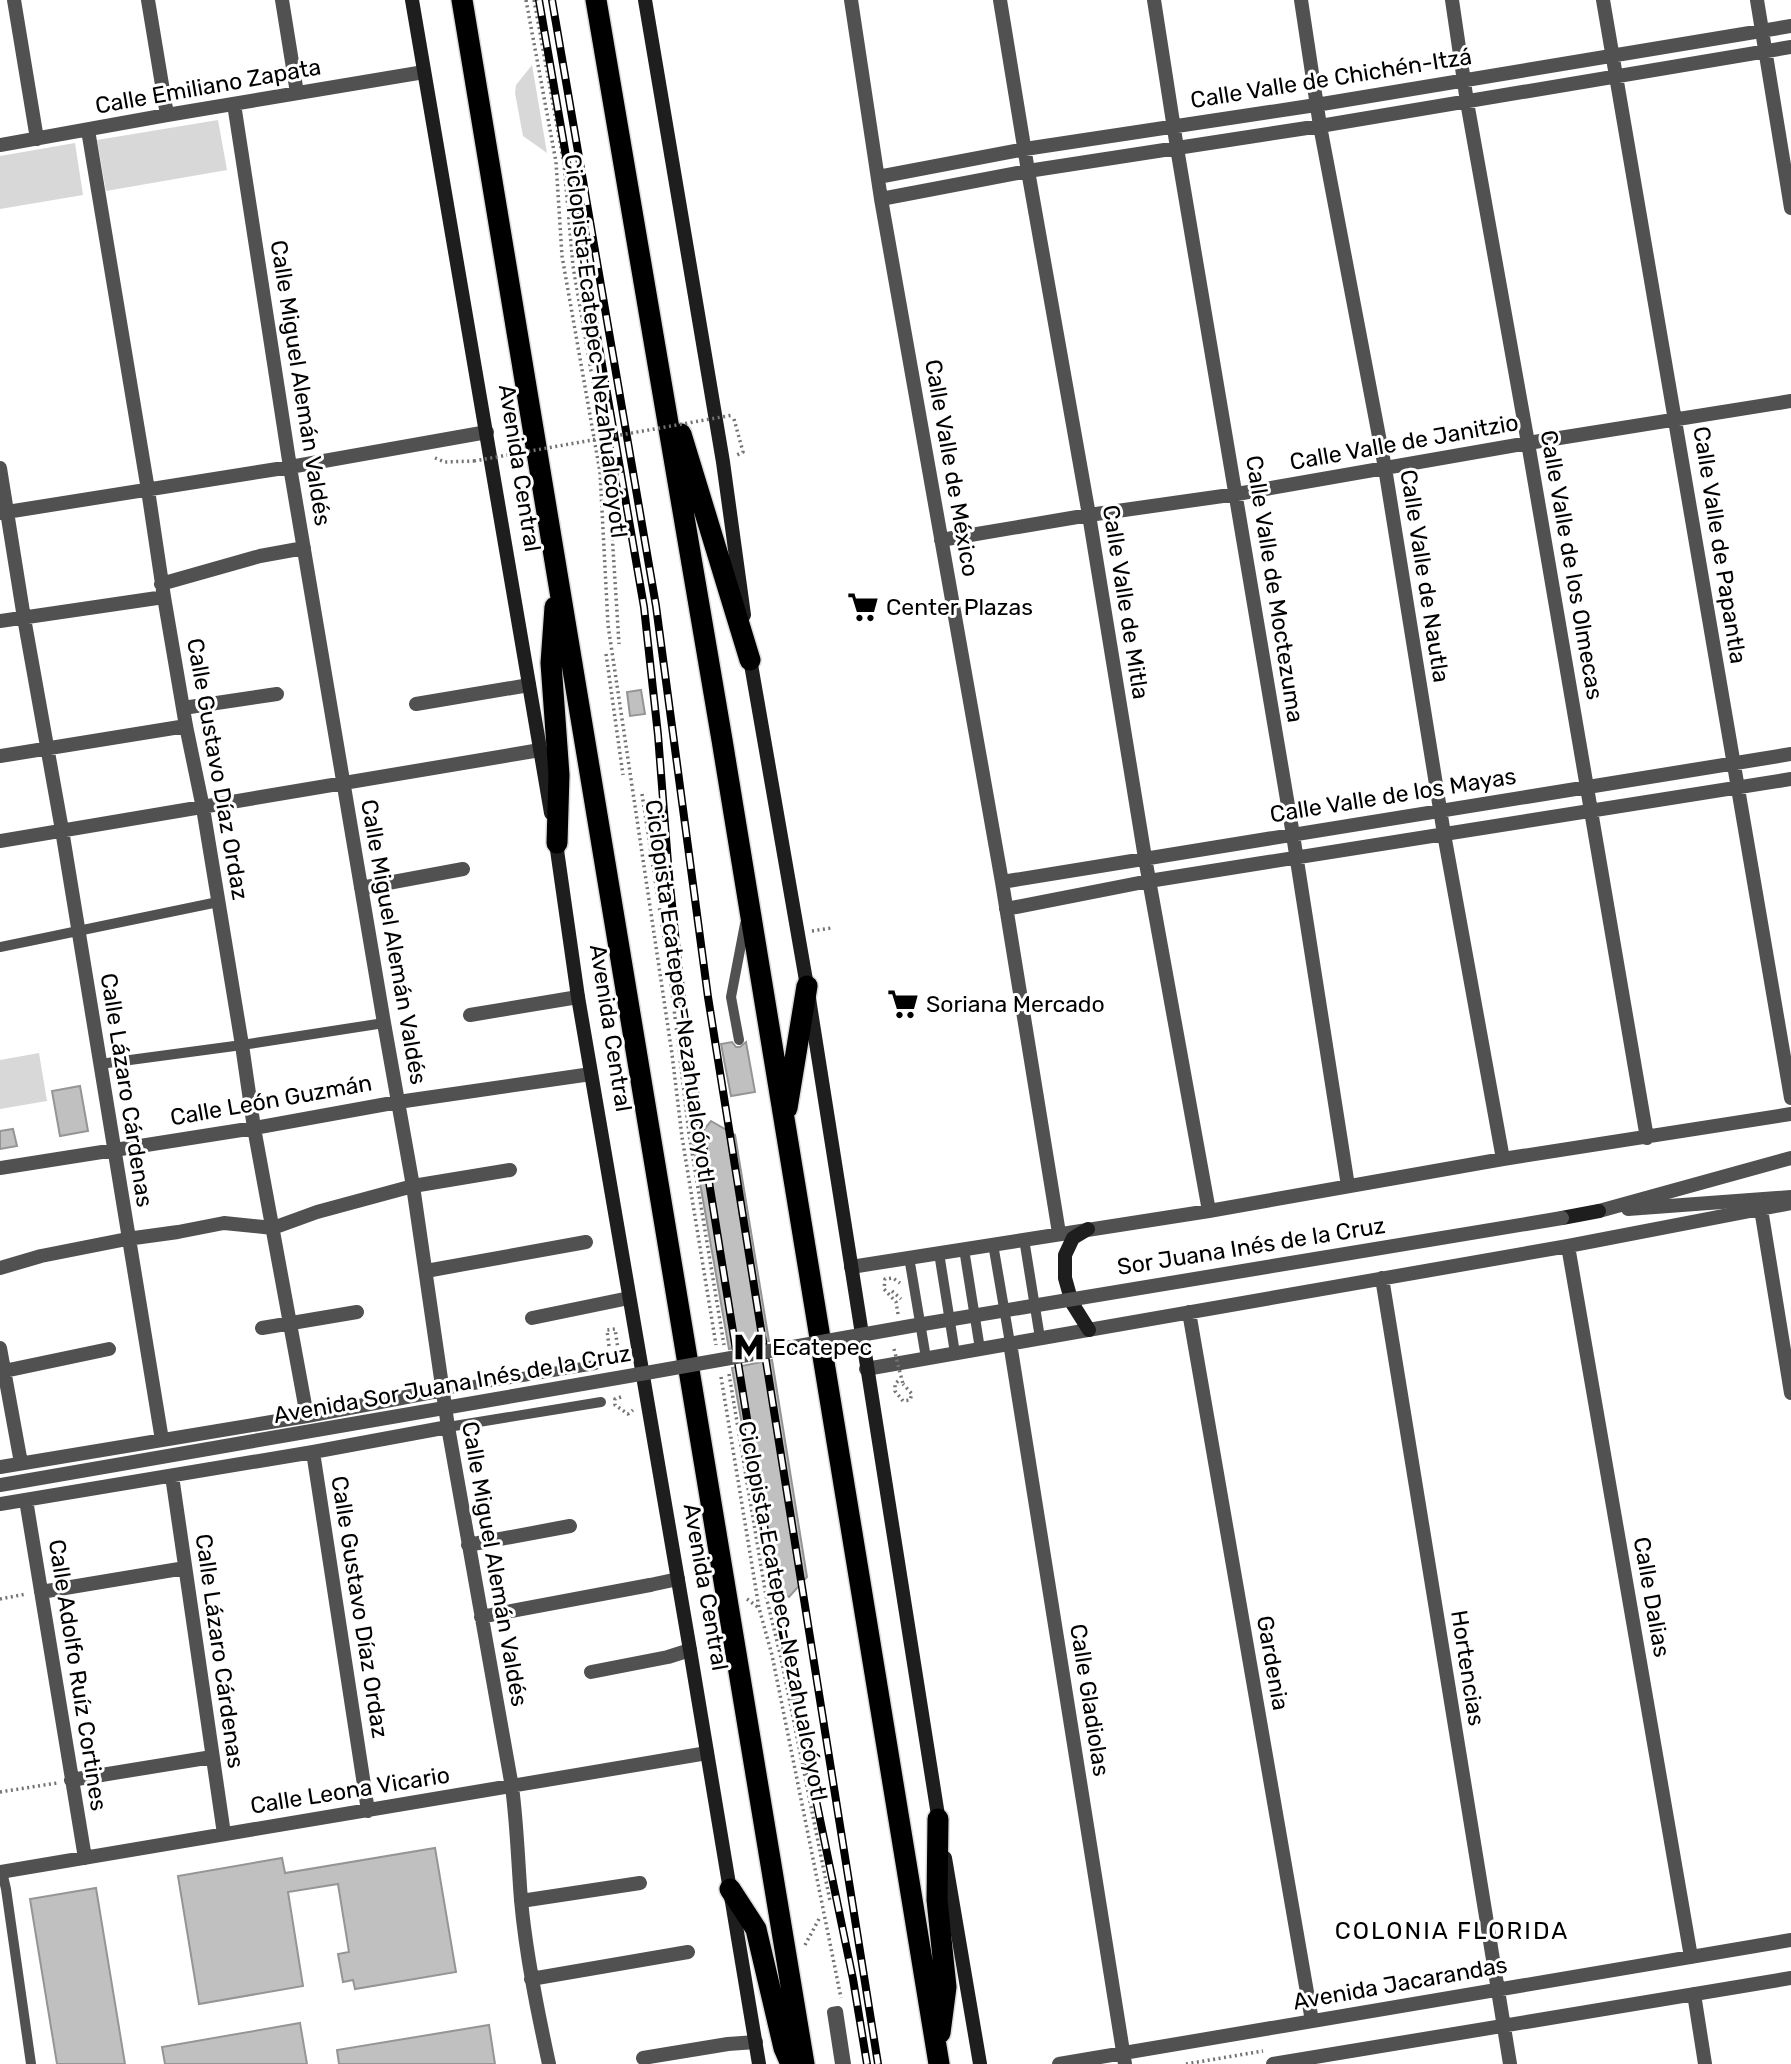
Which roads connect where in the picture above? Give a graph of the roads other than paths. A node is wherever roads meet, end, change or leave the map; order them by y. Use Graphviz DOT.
graph roads {
  1 [pos="14,0"];
  2 [pos="148,0"];
  3 [pos="282,0"];
  4 [pos="412,0"];
  5 [pos="462,0"];
  6 [pos="596,0"];
  7 [pos="645,0"];
  8 [pos="851,0"];
  9 [pos="1000,0"];
  10 [pos="1154,0"];
  11 [pos="1300,0"];
  12 [pos="1452,0"];
  13 [pos="1603,0"];
  14 [pos="1757,0"];
  15 [pos="1791,26"];
  16 [pos="1762,30"];
  17 [pos="1791,47"];
  18 [pos="1765,51"];
  19 [pos="1612,56"];
  20 [pos="424,72"];
  21 [pos="1615,77"];
  22 [pos="1464,80"];
  23 [pos="296,93"];
  24 [pos="1467,102"];
  25 [pos="234,104"];
  26 [pos="1316,105"];
  27 [pos="167,115"];
  28 [pos="1174,126"];
  29 [pos="1320,126"];
  30 [pos="88,130"];
  31 [pos="37,139"];
  32 [pos="0,145"];
  33 [pos="1177,148"];
  34 [pos="1025,149"];
  35 [pos="1028,171"];
  36 [pos="878,177"];
  37 [pos="881,199"];
  38 [pos="1791,208"];
  39 [pos="656,354"];
  40 [pos="1791,401"];
  41 [pos="1676,421"];
  42 [pos="487,432"];
  43 [pos="1528,443"];
  44 [pos="290,467"];
  45 [pos="0,468"];
  46 [pos="1385,468"];
  47 [pos="148,490"];
  48 [pos="1237,494"];
  49 [pos="4,512"];
  50 [pos="1089,515"];
  51 [pos="941,540"];
  52 [pos="304,548"];
  53 [pos="557,574"];
  54 [pos="163,591"];
  55 [pos="24,618"];
  56 [pos="0,621"];
  57 [pos="750,660"];
  58 [pos="529,685"];
  59 [pos="277,694"];
  60 [pos="416,704"];
  61 [pos="183,708"];
  62 [pos="186,726"];
  63 [pos="47,748"];
  64 [pos="540,750"];
  65 [pos="1791,754"];
  66 [pos="0,757"];
  67 [pos="1732,763"];
  68 [pos="1791,779"];
  69 [pos="344,785"];
  70 [pos="1587,787"];
  71 [pos="1737,787"];
  72 [pos="203,808"];
  73 [pos="1440,810"];
  74 [pos="1590,811"];
  75 [pos="62,830"];
  76 [pos="1444,834"];
  77 [pos="1293,835"];
  78 [pos="0,841"];
  79 [pos="557,843"];
  80 [pos="1145,858"];
  81 [pos="1297,859"];
  82 [pos="463,869"];
  83 [pos="1149,881"];
  84 [pos="1002,882"];
  85 [pos="361,888"];
  86 [pos="218,902"];
  87 [pos="748,906"];
  88 [pos="1006,909"];
  89 [pos="79,932"];
  90 [pos="0,947"];
  91 [pos="807,986"];
  92 [pos="578,997"];
  93 [pos="470,1015"];
  94 [pos="384,1023"];
  95 [pos="739,1040"];
  96 [pos="242,1045"];
  97 [pos="100,1064"];
  98 [pos="591,1074"];
  99 [pos="1791,1098"];
  100 [pos="398,1102"];
  101 [pos="1791,1114"];
  102 [pos="784,1127"];
  103 [pos="254,1128"];
  104 [pos="1647,1138"];
  105 [pos="114,1149"];
  106 [pos="1791,1158"];
  107 [pos="1503,1159"];
  108 [pos="0,1168"];
  109 [pos="510,1170"];
  110 [pos="413,1186"];
  111 [pos="1348,1186"];
  112 [pos="1791,1197"];
  113 [pos="1791,1203"];
  114 [pos="1761,1209"];
  115 [pos="1209,1210"];
  116 [pos="1599,1211"];
  117 [pos="1562,1218"];
  118 [pos="273,1228"];
  119 [pos="1088,1229"];
  120 [pos="1059,1233"];
  121 [pos="127,1239"];
  122 [pos="1024,1239"];
  123 [pos="586,1242"];
  124 [pos="993,1244"];
  125 [pos="1568,1246"];
  126 [pos="964,1249"];
  127 [pos="939,1253"];
  128 [pos="909,1257"];
  129 [pos="851,1267"];
  130 [pos="0,1268"];
  131 [pos="426,1271"];
  132 [pos="1382,1278"];
  133 [pos="629,1298"];
  134 [pos="357,1312"];
  135 [pos="1189,1312"];
  136 [pos="532,1318"];
  137 [pos="290,1324"];
  138 [pos="911,1325"];
  139 [pos="262,1328"];
  140 [pos="1089,1330"];
  141 [pos="1040,1338"];
  142 [pos="1010,1343"];
  143 [pos="0,1348"];
  144 [pos="109,1349"];
  145 [pos="980,1349"];
  146 [pos="955,1353"];
  147 [pos="926,1358"];
  148 [pos="594,1364"];
  149 [pos="866,1369"];
  150 [pos="2,1371"];
  151 [pos="443,1390"];
  152 [pos="1791,1393"];
  153 [pos="601,1402"];
  154 [pos="307,1416"];
  155 [pos="448,1427"];
  156 [pos="162,1440"];
  157 [pos="313,1452"];
  158 [pos="21,1463"];
  159 [pos="0,1467"];
  160 [pos="172,1476"];
  161 [pos="0,1485"];
  162 [pos="26,1500"];
  163 [pos="0,1504"];
  164 [pos="570,1526"];
  165 [pos="468,1545"];
  166 [pos="185,1568"];
  167 [pos="678,1579"];
  168 [pos="41,1592"];
  169 [pos="481,1617"];
  170 [pos="690,1650"];
  171 [pos="591,1672"];
  172 [pos="707,1753"];
  173 [pos="212,1757"];
  174 [pos="71,1780"];
  175 [pos="512,1787"];
  176 [pos="368,1811"];
  177 [pos="938,1819"];
  178 [pos="224,1833"];
  179 [pos="85,1857"];
  180 [pos="1,1872"];
  181 [pos="640,1883"];
  182 [pos="730,1889"];
  183 [pos="521,1901"];
  184 [pos="1791,1940"];
  185 [pos="688,1952"];
  186 [pos="1691,1957"];
  187 [pos="1791,1978"];
  188 [pos="531,1979"];
  189 [pos="1497,1990"];
  190 [pos="1694,1994"];
  191 [pos="1312,2021"];
  192 [pos="1503,2025"];
  193 [pos="756,2042"];
  194 [pos="643,2059"];
  195 [pos="1124,2059"];
  196 [pos="938,2060"];
  197 [pos="1319,2060"];
  198 [pos="31,2064"];
  199 [pos="549,2064"];
  200 [pos="759,2064"];
  201 [pos="792,2064"];
  202 [pos="804,2064"];
  203 [pos="840,2064"];
  204 [pos="846,2064"];
  205 [pos="980,2064"];
  206 [pos="1059,2064"];
  207 [pos="1273,2064"];
  208 [pos="1510,2064"];
  209 [pos="1705,2064"];
  1 -- 31 [label="street"];
  2 -- 27 [label="street"];
  3 -- 23 [label="street"];
  4 -- 20 [label="main road, Avenida Central"];
  5 -- 53 [label="highway, Avenida Central"];
  6 -- 39 [label="highway"];
  7 -- 57 [label="main road"];
  8 -- 36 [label="street, Calle Valle de México"];
  9 -- 34 [label="street, Calle Valle de Mitla"];
  10 -- 28 [label="street, Calle Valle de Moctezuma"];
  11 -- 26 [label="street, Calle Valle de Nautla"];
  12 -- 22 [label="street, Calle Valle de los Olmecas"];
  13 -- 19 [label="street, Calle Valle de Papantla"];
  14 -- 16 [label="street"];
  15 -- 16 [label="street, Calle Valle de Chichén-Itzá"];
  16 -- 18 [label="street"];
  16 -- 19 [label="street, Calle Valle de Chichén-Itzá"];
  17 -- 18 [label="street, Calle Valle de Chichén-Itzá"];
  18 -- 21 [label="street, Calle Valle de Chichén-Itzá"];
  18 -- 38 [label="street"];
  19 -- 21 [label="street, Calle Valle de Papantla"];
  19 -- 22 [label="street, Calle Valle de Chichén-Itzá"];
  20 -- 23 [label="street, Calle Emiliano Zapata"];
  20 -- 42 [label="main road, Avenida Central"];
  21 -- 24 [label="street, Calle Valle de Chichén-Itzá"];
  21 -- 41 [label="street, Calle Valle de Papantla"];
  22 -- 24 [label="street, Calle Valle de los Olmecas"];
  22 -- 26 [label="street, Calle Valle de Chichén-Itzá"];
  23 -- 25 [label="street, Calle Emiliano Zapata"];
  24 -- 29 [label="street, Calle Valle de Chichén-Itzá"];
  24 -- 43 [label="street, Calle Valle de los Olmecas"];
  25 -- 27 [label="street, Calle Emiliano Zapata"];
  25 -- 44 [label="street, Calle Miguel Alemán Valdés"];
  26 -- 28 [label="street, Calle Valle de Chichén-Itzá"];
  26 -- 29 [label="street, Calle Valle de Nautla"];
  27 -- 30 [label="street, Calle Emiliano Zapata"];
  28 -- 33 [label="street, Calle Valle de Moctezuma"];
  28 -- 34 [label="street, Calle Valle de Chichén-Itzá"];
  29 -- 33 [label="street, Calle Valle de Chichén-Itzá"];
  29 -- 46 [label="street, Calle Valle de Nautla"];
  30 -- 31 [label="street, Calle Emiliano Zapata"];
  30 -- 47 [label="street, Calle Gustavo Díaz Ordaz"];
  31 -- 32 [label="street, Calle Emiliano Zapata"];
  33 -- 35 [label="street, Calle Valle de Chichén-Itzá"];
  33 -- 48 [label="street, Calle Valle de Moctezuma"];
  34 -- 35 [label="street, Calle Valle de Mitla"];
  34 -- 36 [label="street, Calle Valle de Chichén-Itzá"];
  35 -- 37 [label="street, Calle Valle de Chichén-Itzá"];
  35 -- 50 [label="street, Calle Valle de Mitla"];
  36 -- 37 [label="street, Calle Valle de México"];
  37 -- 51 [label="street, Calle Valle de México"];
  39 -- 57 [label="highway"];
  39 -- 87 [label="highway"];
  40 -- 41 [label="street, Calle Valle de Janitzio"];
  41 -- 43 [label="street, Calle Valle de Janitzio"];
  41 -- 67 [label="street, Calle Valle de Papantla"];
  42 -- 44 [label="street"];
  42 -- 58 [label="main road, Avenida Central"];
  43 -- 46 [label="street, Calle Valle de Janitzio"];
  43 -- 70 [label="street, Calle Valle de los Olmecas"];
  44 -- 47 [label="street"];
  44 -- 52 [label="street, Calle Miguel Alemán Valdés"];
  45 -- 49 [label="street, Calle Lázaro Cárdenas"];
  46 -- 48 [label="street, Calle Valle de Janitzio"];
  46 -- 73 [label="street, Calle Valle de Nautla"];
  47 -- 49 [label="street"];
  47 -- 54 [label="street, Calle Gustavo Díaz Ordaz"];
  48 -- 50 [label="street, Calle Valle de Janitzio"];
  48 -- 77 [label="street, Calle Valle de Moctezuma"];
  49 -- 55 [label="street, Calle Lázaro Cárdenas"];
  50 -- 51 [label="street, Calle Valle de Janitzio"];
  50 -- 80 [label="street, Calle Valle de Mitla"];
  51 -- 84 [label="street, Calle Valle de México"];
  52 -- 54 [label="street"];
  52 -- 69 [label="street, Calle Miguel Alemán Valdés"];
  53 -- 79 [label="highway"];
  53 -- 202 [label="highway, Avenida Central"];
  54 -- 55 [label="street"];
  54 -- 61 [label="street, Calle Gustavo Díaz Ordaz"];
  55 -- 56 [label="street"];
  55 -- 63 [label="street, Calle Lázaro Cárdenas"];
  57 -- 91 [label="main road"];
  58 -- 60 [label="street"];
  58 -- 64 [label="main road, Avenida Central"];
  59 -- 61 [label="street"];
  61 -- 62 [label="street, Calle Gustavo Díaz Ordaz"];
  62 -- 63 [label="street"];
  62 -- 72 [label="street, Calle Gustavo Díaz Ordaz"];
  63 -- 66 [label="street"];
  63 -- 75 [label="street, Calle Lázaro Cárdenas"];
  64 -- 69 [label="street"];
  64 -- 79 [label="main road, Avenida Central"];
  65 -- 67 [label="street, Calle Valle de los Mayas"];
  67 -- 70 [label="street, Calle Valle de los Mayas"];
  67 -- 71 [label="street, Calle Valle de Papantla"];
  68 -- 71 [label="street, Calle Valle de los Mayas"];
  69 -- 72 [label="street"];
  69 -- 85 [label="street, Calle Miguel Alemán Valdés"];
  70 -- 73 [label="street, Calle Valle de los Mayas"];
  70 -- 74 [label="street, Calle Valle de los Olmecas"];
  71 -- 74 [label="street, Calle Valle de los Mayas"];
  71 -- 99 [label="street, Calle Valle de Papantla"];
  72 -- 75 [label="street"];
  72 -- 86 [label="street, Calle Gustavo Díaz Ordaz"];
  73 -- 76 [label="street, Calle Valle de Nautla"];
  73 -- 77 [label="street, Calle Valle de los Mayas"];
  74 -- 76 [label="street, Calle Valle de los Mayas"];
  74 -- 104 [label="street, Calle Valle de los Olmecas"];
  75 -- 78 [label="street"];
  75 -- 89 [label="street, Calle Lázaro Cárdenas"];
  76 -- 81 [label="street, Calle Valle de los Mayas"];
  76 -- 107 [label="street, Calle Valle de Nautla"];
  77 -- 80 [label="street, Calle Valle de los Mayas"];
  77 -- 81 [label="street, Calle Valle de Moctezuma"];
  79 -- 92 [label="main road, Avenida Central"];
  80 -- 83 [label="street, Calle Valle de Mitla"];
  80 -- 84 [label="street, Calle Valle de los Mayas"];
  81 -- 83 [label="street, Calle Valle de los Mayas"];
  81 -- 111 [label="street, Calle Valle de Moctezuma"];
  82 -- 85 [label="street"];
  83 -- 88 [label="street, Calle Valle de los Mayas"];
  83 -- 115 [label="street, Calle Valle de Mitla"];
  84 -- 88 [label="street, Calle Valle de México"];
  85 -- 94 [label="street, Calle Miguel Alemán Valdés"];
  86 -- 89 [label="lane"];
  86 -- 96 [label="street, Calle Gustavo Díaz Ordaz"];
  87 -- 95 [label="lane"];
  87 -- 102 [label="highway"];
  88 -- 120 [label="street, Calle Valle de México"];
  89 -- 90 [label="lane"];
  89 -- 97 [label="street, Calle Lázaro Cárdenas"];
  91 -- 102 [label="highway"];
  91 -- 129 [label="main road"];
  92 -- 93 [label="street"];
  92 -- 98 [label="main road, Avenida Central"];
  94 -- 96 [label="lane"];
  94 -- 100 [label="street, Calle Miguel Alemán Valdés"];
  96 -- 97 [label="lane"];
  96 -- 103 [label="street, Calle Gustavo Díaz Ordaz"];
  97 -- 105 [label="street, Calle Lázaro Cárdenas"];
  98 -- 100 [label="street, Calle León Guzmán"];
  98 -- 133 [label="main road, Avenida Central"];
  100 -- 103 [label="street, Calle León Guzmán"];
  100 -- 110 [label="street, Calle Miguel Alemán Valdés"];
  101 -- 104 [label="street"];
  102 -- 196 [label="highway"];
  103 -- 105 [label="street, Calle León Guzmán"];
  103 -- 118 [label="street, Calle Gustavo Díaz Ordaz"];
  104 -- 107 [label="street"];
  105 -- 108 [label="street, Calle León Guzmán"];
  105 -- 121 [label="street, Calle Lázaro Cárdenas"];
  106 -- 116 [label="street, Sor Juana Inés de la Cruz"];
  107 -- 111 [label="street"];
  109 -- 110 [label="street"];
  110 -- 118 [label="street"];
  110 -- 131 [label="street, Calle Miguel Alemán Valdés"];
  111 -- 115 [label="street"];
  112 -- 116 [label="street, Sor Juana Inés de la Cruz"];
  113 -- 114 [label="street"];
  114 -- 125 [label="street"];
  114 -- 152 [label="street"];
  115 -- 119 [label="street"];
  116 -- 117 [label="main road, Sor Juana Inés de la Cruz"];
  117 -- 138 [label="street, Sor Juana Inés de la Cruz, bridge"];
  118 -- 121 [label="street"];
  118 -- 137 [label="street, Calle Gustavo Díaz Ordaz"];
  119 -- 120 [label="street"];
  119 -- 140 [label="main road"];
  120 -- 122 [label="street"];
  121 -- 130 [label="street"];
  121 -- 156 [label="street, Calle Lázaro Cárdenas"];
  122 -- 124 [label="street"];
  122 -- 141 [label="lane"];
  123 -- 131 [label="street"];
  124 -- 126 [label="street"];
  124 -- 142 [label="lane"];
  125 -- 132 [label="street"];
  125 -- 186 [label="street, Calle Dalias"];
  126 -- 127 [label="street"];
  126 -- 145 [label="lane"];
  127 -- 128 [label="street"];
  127 -- 146 [label="lane"];
  128 -- 129 [label="street"];
  128 -- 147 [label="lane"];
  129 -- 149 [label="main road"];
  131 -- 151 [label="street, Calle Miguel Alemán Valdés"];
  132 -- 135 [label="street"];
  132 -- 189 [label="street, Hortencias"];
  133 -- 136 [label="street"];
  133 -- 167 [label="main road, Avenida Central"];
  134 -- 137 [label="street"];
  135 -- 140 [label="street"];
  135 -- 191 [label="street, Gardenia"];
  137 -- 139 [label="street"];
  137 -- 154 [label="street, Calle Gustavo Díaz Ordaz"];
  138 -- 161 [label="street, Avenida Sor Juana Inés de la Cruz, bridge"];
  140 -- 141 [label="street"];
  141 -- 142 [label="street"];
  142 -- 145 [label="street"];
  142 -- 195 [label="street, Calle Gladiolas"];
  143 -- 150 [label="street"];
  144 -- 150 [label="street"];
  145 -- 146 [label="street"];
  146 -- 147 [label="street"];
  147 -- 149 [label="street"];
  148 -- 151 [label="lane, Avenida Sor Juana Inés de la Cruz"];
  149 -- 177 [label="main road"];
  150 -- 158 [label="street"];
  151 -- 154 [label="street, Avenida Sor Juana Inés de la Cruz"];
  151 -- 155 [label="street, Calle Miguel Alemán Valdés"];
  153 -- 155 [label="lane, Avenida Sor Juana Inés de la Cruz"];
  154 -- 156 [label="street, Avenida Sor Juana Inés de la Cruz"];
  155 -- 157 [label="street, Avenida Sor Juana Inés de la Cruz"];
  155 -- 165 [label="street, Calle Miguel Alemán Valdés"];
  156 -- 158 [label="street, Avenida Sor Juana Inés de la Cruz"];
  157 -- 160 [label="street, Avenida Sor Juana Inés de la Cruz"];
  157 -- 176 [label="street, Calle Gustavo Díaz Ordaz"];
  158 -- 159 [label="street, Avenida Sor Juana Inés de la Cruz"];
  160 -- 162 [label="street, Avenida Sor Juana Inés de la Cruz"];
  160 -- 166 [label="street, Calle Lázaro Cárdenas"];
  162 -- 163 [label="street, Avenida Sor Juana Inés de la Cruz"];
  162 -- 168 [label="street, Calle Adolfo Ruíz Cortines"];
  164 -- 165 [label="street"];
  165 -- 169 [label="street, Calle Miguel Alemán Valdés"];
  166 -- 168 [label="street"];
  166 -- 173 [label="street, Calle Lázaro Cárdenas"];
  167 -- 169 [label="street"];
  167 -- 170 [label="main road, Avenida Central"];
  168 -- 174 [label="street, Calle Adolfo Ruíz Cortines"];
  169 -- 175 [label="street, Calle Miguel Alemán Valdés"];
  170 -- 171 [label="street"];
  170 -- 172 [label="main road, Avenida Central"];
  172 -- 175 [label="street, Calle Leona Vicario"];
  172 -- 182 [label="main road, Avenida Central"];
  173 -- 174 [label="street"];
  173 -- 178 [label="street, Calle Lázaro Cárdenas"];
  174 -- 179 [label="street, Calle Adolfo Ruíz Cortines"];
  175 -- 176 [label="street, Calle Leona Vicario"];
  175 -- 183 [label="street, Calle Miguel Alemán Valdés"];
  176 -- 178 [label="street, Calle Leona Vicario"];
  177 -- 196 [label="highway"];
  177 -- 205 [label="main road"];
  178 -- 179 [label="street, Calle Leona Vicario"];
  179 -- 180 [label="street, Calle Leona Vicario"];
  180 -- 198 [label="lane"];
  181 -- 183 [label="street"];
  182 -- 193 [label="main road, Avenida Central"];
  182 -- 201 [label="highway"];
  183 -- 188 [label="street, Calle Miguel Alemán Valdés"];
  184 -- 186 [label="street, Avenida Jacarandas"];
  185 -- 188 [label="street"];
  186 -- 189 [label="street, Avenida Jacarandas"];
  187 -- 190 [label="street"];
  188 -- 199 [label="street, Calle Miguel Alemán Valdés"];
  189 -- 191 [label="street, Avenida Jacarandas"];
  189 -- 192 [label="street, Hortencias"];
  190 -- 192 [label="street"];
  190 -- 209 [label="street"];
  191 -- 195 [label="street, Avenida Jacarandas"];
  192 -- 197 [label="street"];
  192 -- 208 [label="street, Hortencias"];
  193 -- 194 [label="street"];
  193 -- 200 [label="main road, Avenida Central"];
  195 -- 206 [label="street, Avenida Jacarandas"];
  197 -- 207 [label="street"];
  203 -- 204 [label="lane"];
}
